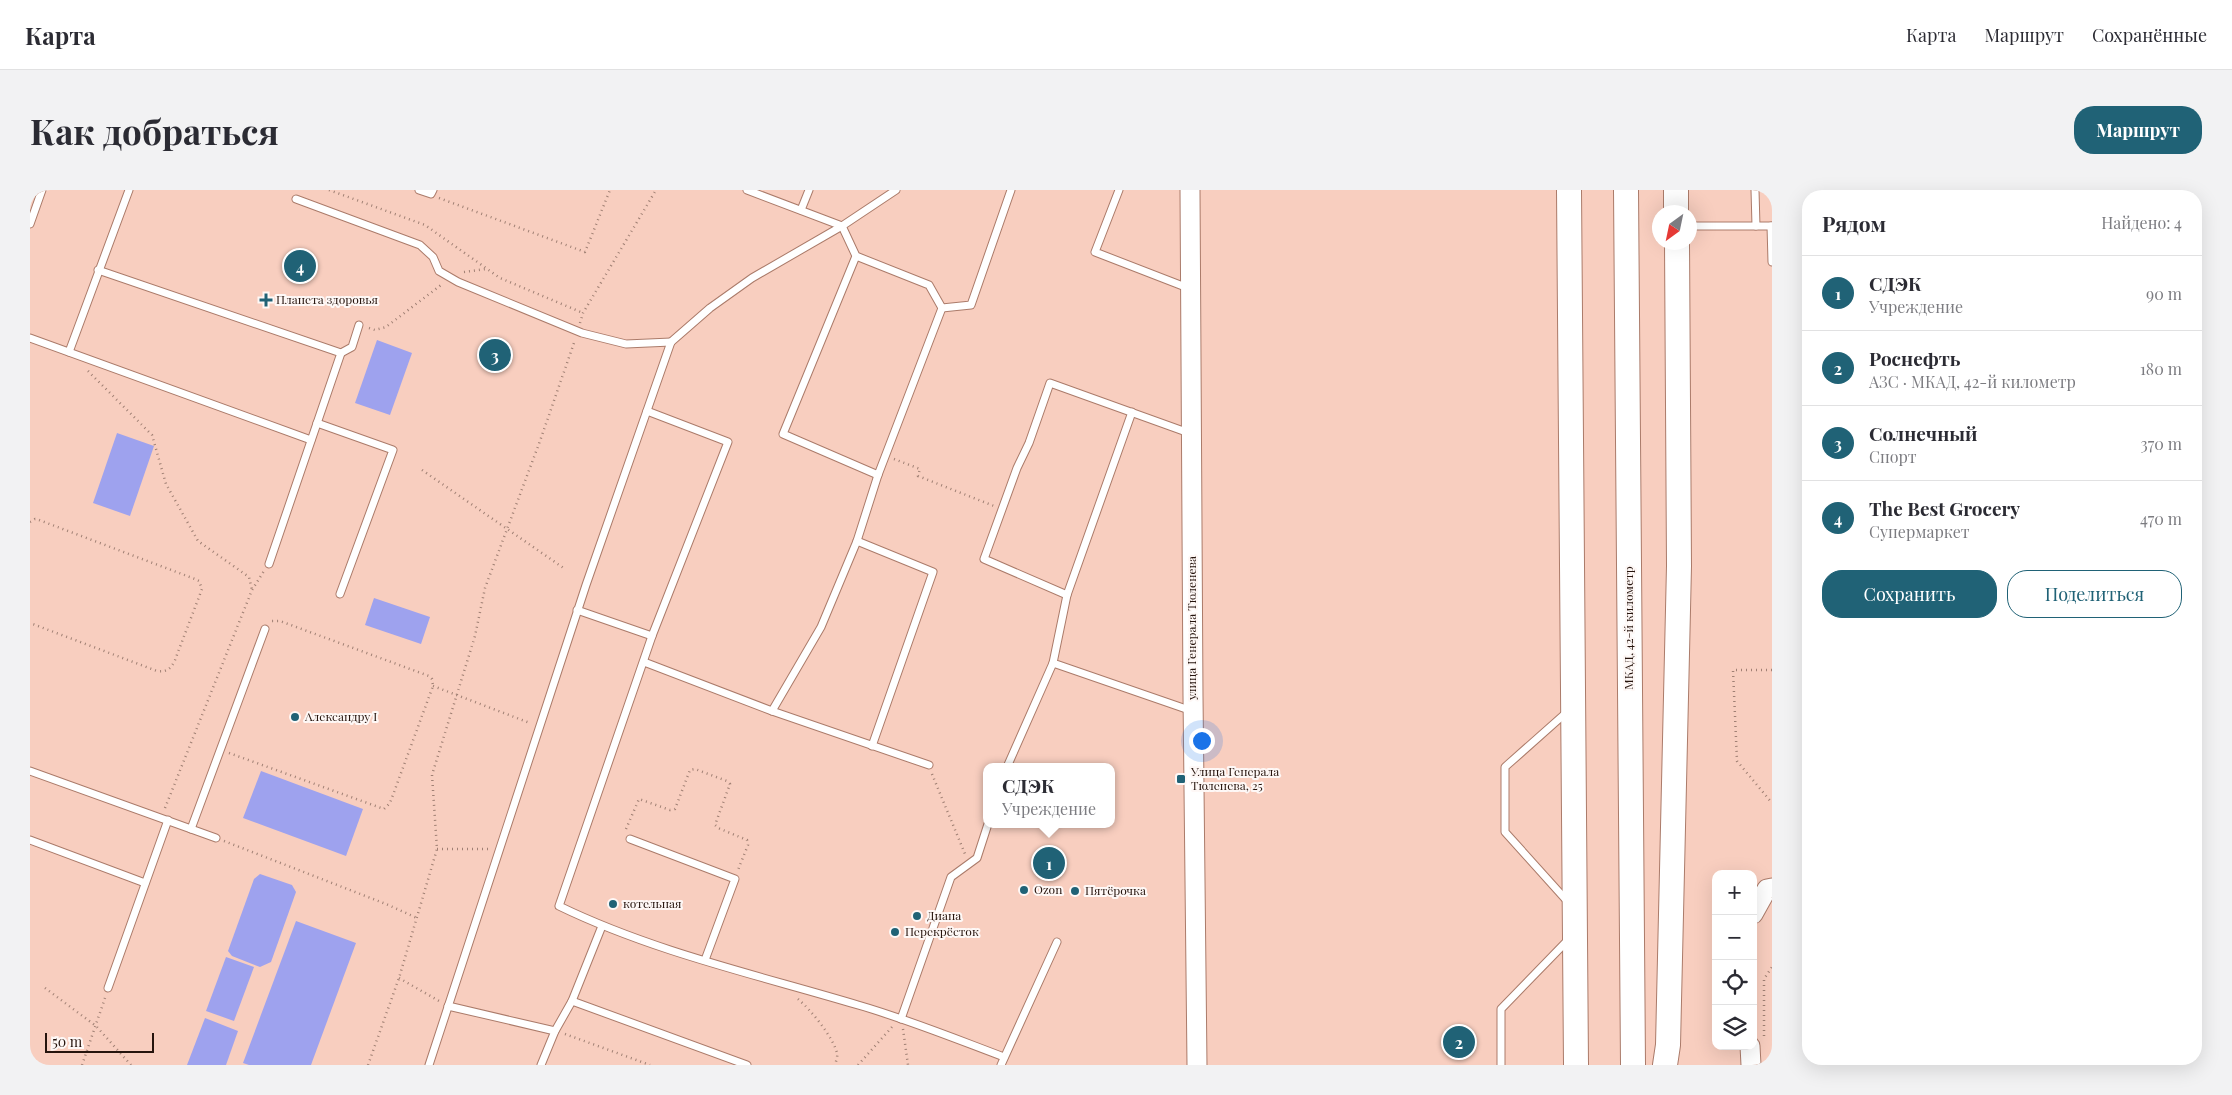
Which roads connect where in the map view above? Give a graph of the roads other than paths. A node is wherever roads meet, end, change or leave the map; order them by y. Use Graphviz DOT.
graph roads {
  1 [pos="42,190"];
  2 [pos="129,190"];
  3 [pos="419,190"];
  4 [pos="747,190"];
  5 [pos="809,190"];
  6 [pos="896,190"];
  7 [pos="1011,190"];
  8 [pos="1119,190"];
  9 [pos="1190,190"];
  10 [pos="1569,190"];
  11 [pos="1626,190"];
  12 [pos="1676,190"];
  13 [pos="1756,190"];
  14 [pos="432,192"];
  15 [pos="296,199"];
  16 [pos="1676,205"];
  17 [pos="802,210"];
  18 [pos="30,224"];
  19 [pos="842,226"];
  20 [pos="1697,226"];
  21 [pos="1756,226"];
  22 [pos="1772,226"];
  23 [pos="1676,250"];
  24 [pos="856,256"];
  25 [pos="1772,262"];
  26 [pos="98,270"];
  27 [pos="1191,290"];
  28 [pos="942,308"];
  29 [pos="359,325"];
  30 [pos="30,338"];
  31 [pos="671,342"];
  32 [pos="69,352"];
  33 [pos="341,353"];
  34 [pos="647,411"];
  35 [pos="1132,412"];
  36 [pos="317,423"];
  37 [pos="1192,434"];
  38 [pos="311,440"];
  39 [pos="878,475"];
  40 [pos="857,541"];
  41 [pos="269,564"];
  42 [pos="340,594"];
  43 [pos="1067,595"];
  44 [pos="577,610"];
  45 [pos="264,628"];
  46 [pos="652,636"];
  47 [pos="644,662"];
  48 [pos="1053,663"];
  49 [pos="1573,707"];
  50 [pos="772,711"];
  51 [pos="1193,711"];
  52 [pos="872,746"];
  53 [pos="1009,763"];
  54 [pos="929,765"];
  55 [pos="30,771"];
  56 [pos="164,819"];
  57 [pos="987,828"];
  58 [pos="191,829"];
  59 [pos="216,838"];
  60 [pos="630,839"];
  61 [pos="30,840"];
  62 [pos="145,883"];
  63 [pos="1772,888"];
  64 [pos="1757,907"];
  65 [pos="1575,910"];
  66 [pos="602,926"];
  67 [pos="1575,933"];
  68 [pos="1057,942"];
  69 [pos="705,960"];
  70 [pos="108,988"];
  71 [pos="572,1001"];
  72 [pos="448,1006"];
  73 [pos="901,1019"];
  74 [pos="555,1031"];
  75 [pos="1755,1050"];
  76 [pos="1004,1057"];
  77 [pos="429,1065"];
  78 [pos="541,1065"];
  79 [pos="747,1065"];
  80 [pos="1001,1065"];
  81 [pos="1197,1065"];
  82 [pos="1501,1065"];
  83 [pos="1576,1065"];
  84 [pos="1633,1065"];
  85 [pos="1665,1065"];
  86 [pos="1751,1065"];
  1 -- 18 [label="lane"];
  2 -- 26 [label="lane"];
  3 -- 14 [label="lane"];
  4 -- 17 [label="lane"];
  5 -- 17 [label="lane"];
  6 -- 19 [label="lane"];
  7 -- 28 [label="lane"];
  8 -- 27 [label="lane"];
  9 -- 27 [label="street, улица Генерала Тюленева"];
  10 -- 49 [label="highway"];
  11 -- 84 [label="highway, МКАД, 42-й километр"];
  12 -- 16 [label="highway"];
  13 -- 21 [label="lane"];
  15 -- 31 [label="lane"];
  17 -- 19 [label="lane"];
  19 -- 24 [label="lane"];
  19 -- 31 [label="lane"];
  20 -- 21 [label="lane"];
  21 -- 22 [label="lane"];
  22 -- 25 [label="lane"];
  23 -- 85 [label="highway"];
  24 -- 28 [label="lane"];
  24 -- 39 [label="lane"];
  26 -- 32 [label="lane"];
  26 -- 33 [label="lane"];
  27 -- 37 [label="street, улица Генерала Тюленева"];
  28 -- 39 [label="lane"];
  29 -- 33 [label="lane"];
  30 -- 32 [label="lane"];
  31 -- 34 [label="lane"];
  32 -- 38 [label="lane"];
  33 -- 36 [label="lane"];
  34 -- 44 [label="lane"];
  34 -- 46 [label="lane"];
  35 -- 37 [label="lane"];
  35 -- 43 [label="lane"];
  35 -- 43 [label="lane"];
  36 -- 38 [label="lane"];
  36 -- 42 [label="lane"];
  37 -- 51 [label="street, улица Генерала Тюленева"];
  38 -- 41 [label="lane"];
  39 -- 40 [label="lane"];
  40 -- 50 [label="lane"];
  40 -- 52 [label="lane"];
  43 -- 48 [label="lane"];
  44 -- 46 [label="lane"];
  44 -- 72 [label="lane"];
  45 -- 58 [label="lane"];
  46 -- 47 [label="lane"];
  47 -- 50 [label="lane"];
  47 -- 66 [label="lane"];
  48 -- 51 [label="lane"];
  48 -- 53 [label="lane"];
  49 -- 65 [label="highway"];
  49 -- 65 [label="lane"];
  50 -- 52 [label="lane"];
  51 -- 81 [label="street, улица Генерала Тюленева"];
  52 -- 54 [label="lane"];
  55 -- 56 [label="lane"];
  56 -- 58 [label="lane"];
  56 -- 62 [label="lane"];
  57 -- 73 [label="lane"];
  58 -- 59 [label="lane"];
  60 -- 69 [label="lane"];
  61 -- 62 [label="lane"];
  62 -- 70 [label="lane"];
  63 -- 64 [label="street"];
  65 -- 67 [label="highway"];
  66 -- 69 [label="lane"];
  66 -- 71 [label="lane"];
  67 -- 82 [label="lane"];
  67 -- 83 [label="highway"];
  68 -- 76 [label="lane"];
  69 -- 73 [label="lane"];
  71 -- 74 [label="lane"];
  71 -- 79 [label="lane"];
  72 -- 74 [label="lane"];
  72 -- 77 [label="lane"];
  73 -- 76 [label="lane"];
  74 -- 78 [label="lane"];
  75 -- 86 [label="street"];
  76 -- 80 [label="lane"];
}
